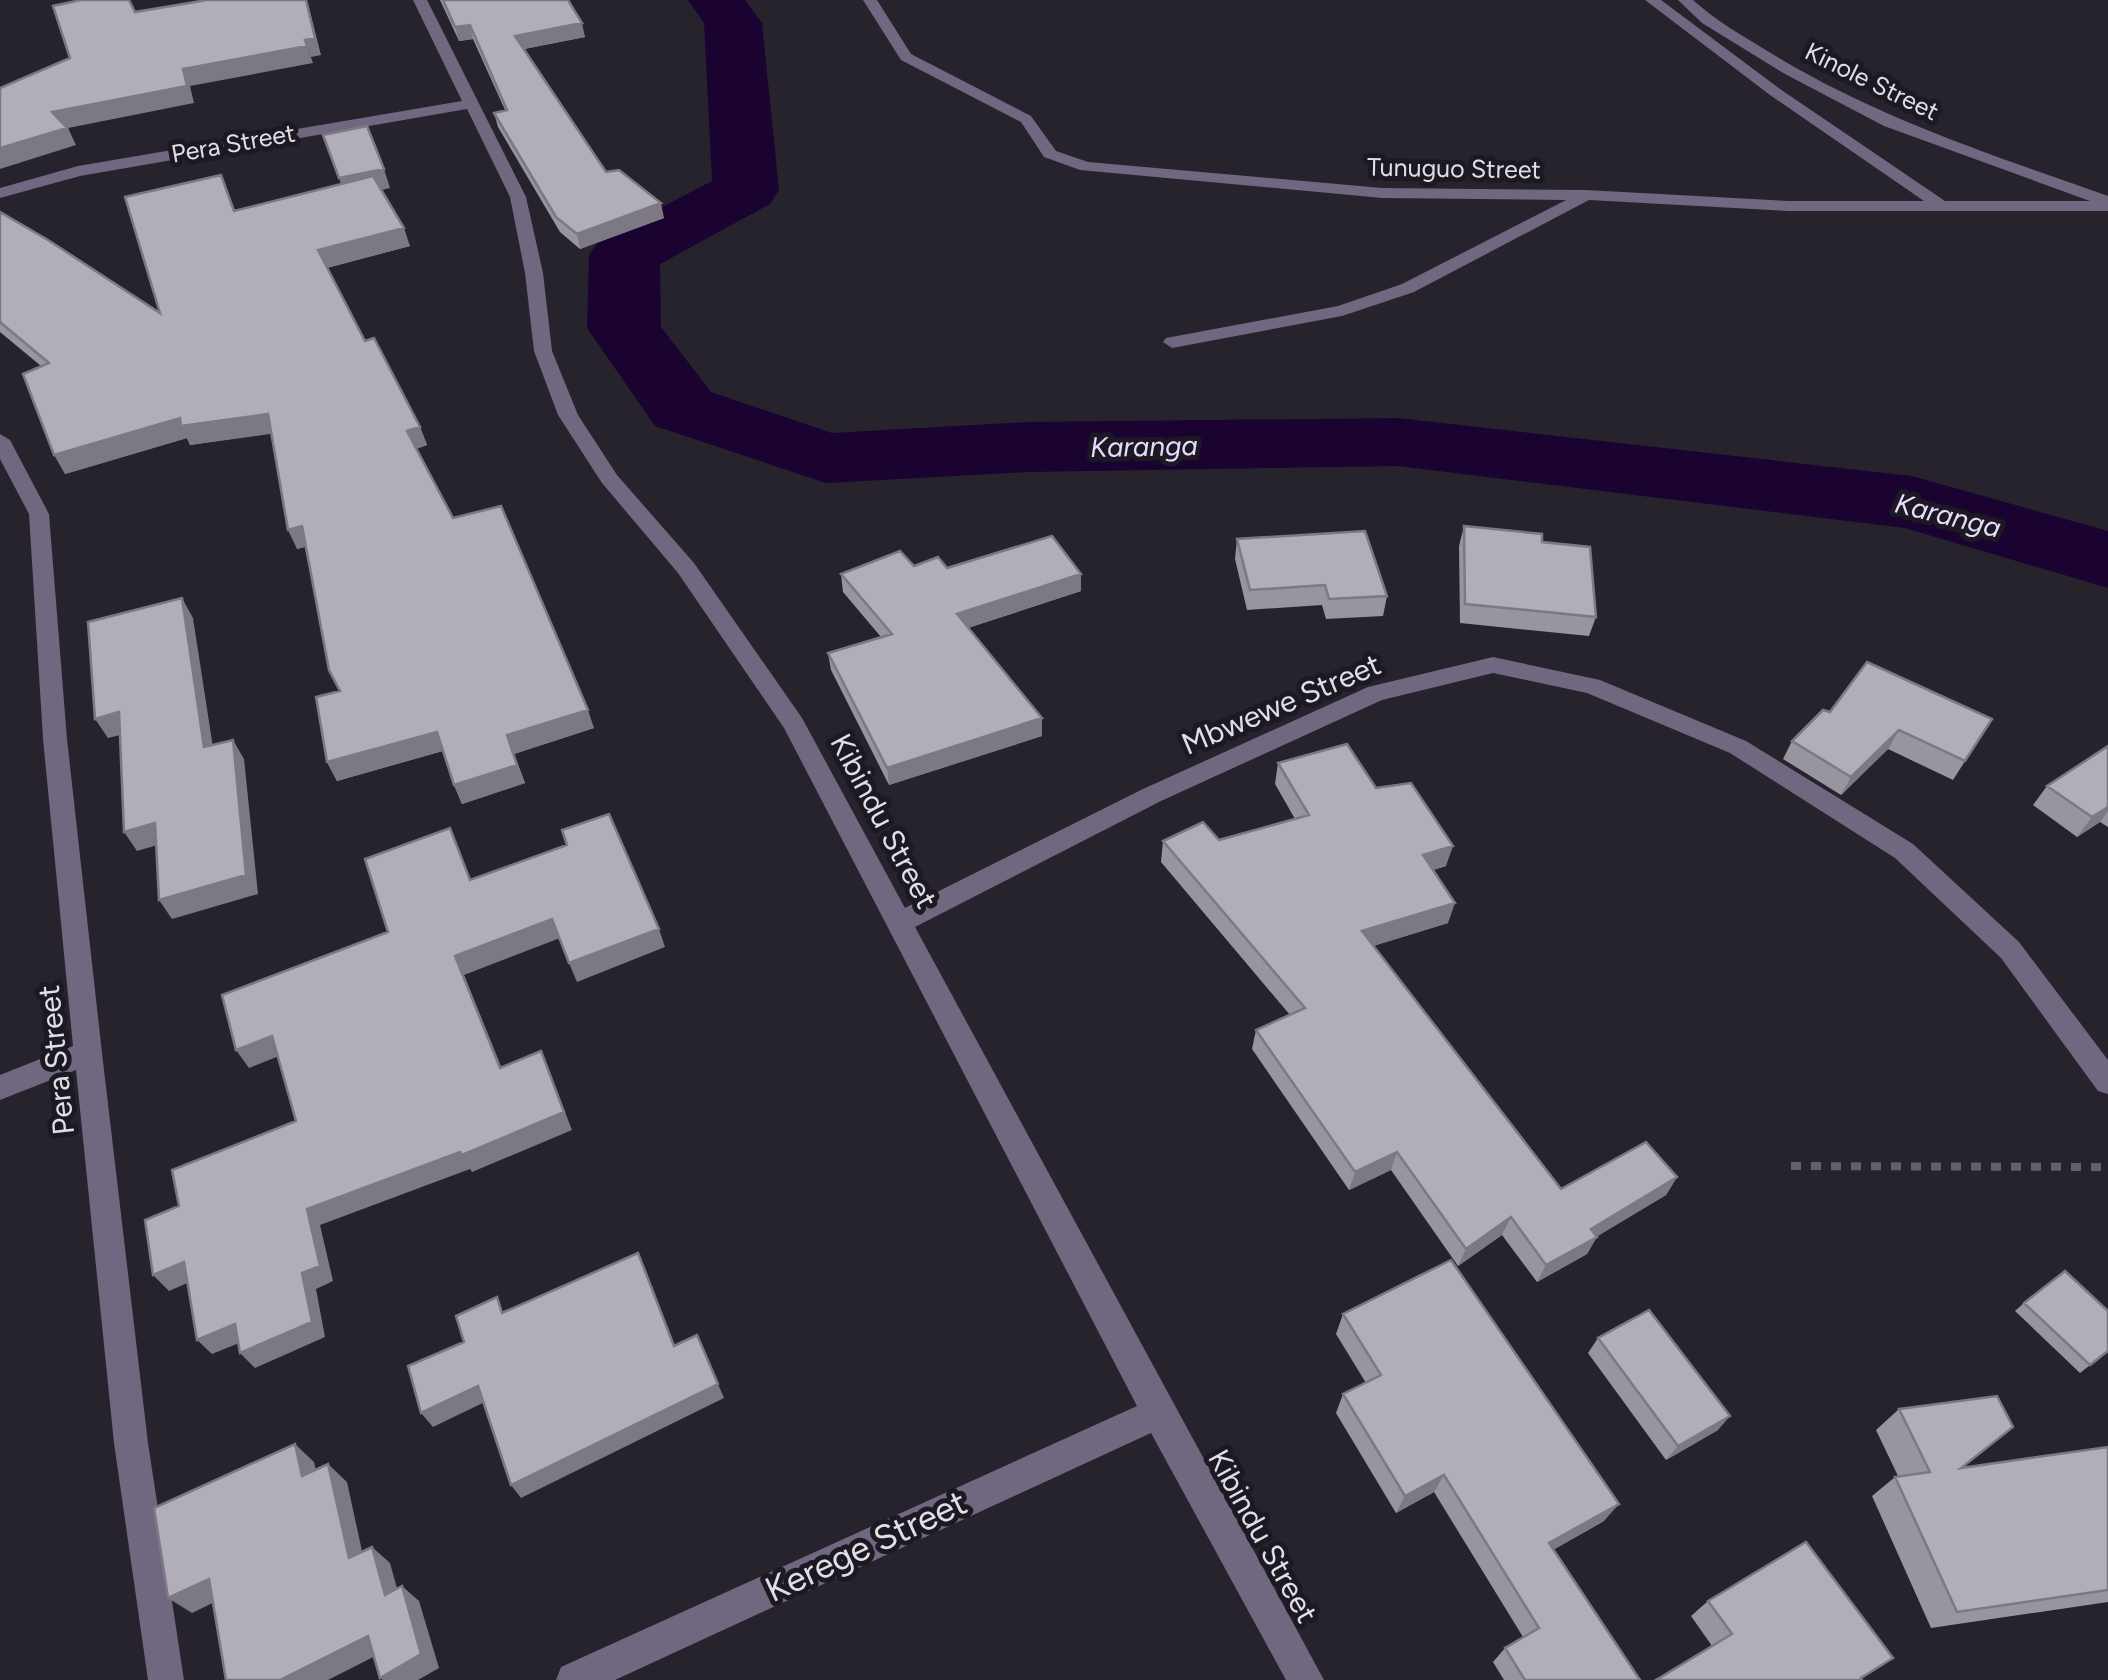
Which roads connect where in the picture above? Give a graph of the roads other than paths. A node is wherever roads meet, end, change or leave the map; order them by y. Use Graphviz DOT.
graph roads {
  1 [pos="420,0"];
  2 [pos="870,0"];
  3 [pos="1652,0"];
  4 [pos="1685,0"];
  5 [pos="469,104"];
  6 [pos="0,193"];
  7 [pos="1586,195"];
  8 [pos="1939,204"];
  9 [pos="2108,204"];
  10 [pos="1172,342"];
  11 [pos="0,440"];
  12 [pos="901,922"];
  13 [pos="88,1053"];
  14 [pos="2108,1082"];
  15 [pos="0,1088"];
  16 [pos="1158,1413"];
  17 [pos="166,1680"];
  18 [pos="574,1680"];
  19 [pos="1306,1680"];
  1 -- 5 [label="street, Kibindu Street"];
  2 -- 7 [label="street, Tunuguo Street"];
  3 -- 8 [label="street"];
  4 -- 9 [label="street, Kinole Street"];
  5 -- 6 [label="street, Pera Street"];
  5 -- 12 [label="street, Kibindu Street"];
  7 -- 8 [label="street, Tunuguo Street"];
  7 -- 10 [label="street"];
  8 -- 9 [label="street, Tunuguo Street"];
  11 -- 13 [label="street, Pera Street"];
  12 -- 14 [label="street, Mbwewe Street"];
  12 -- 16 [label="street, Kibindu Street"];
  13 -- 15 [label="street"];
  13 -- 17 [label="street, Pera Street"];
  16 -- 18 [label="street, Kerege Street"];
  16 -- 19 [label="street, Kibindu Street"];
}
